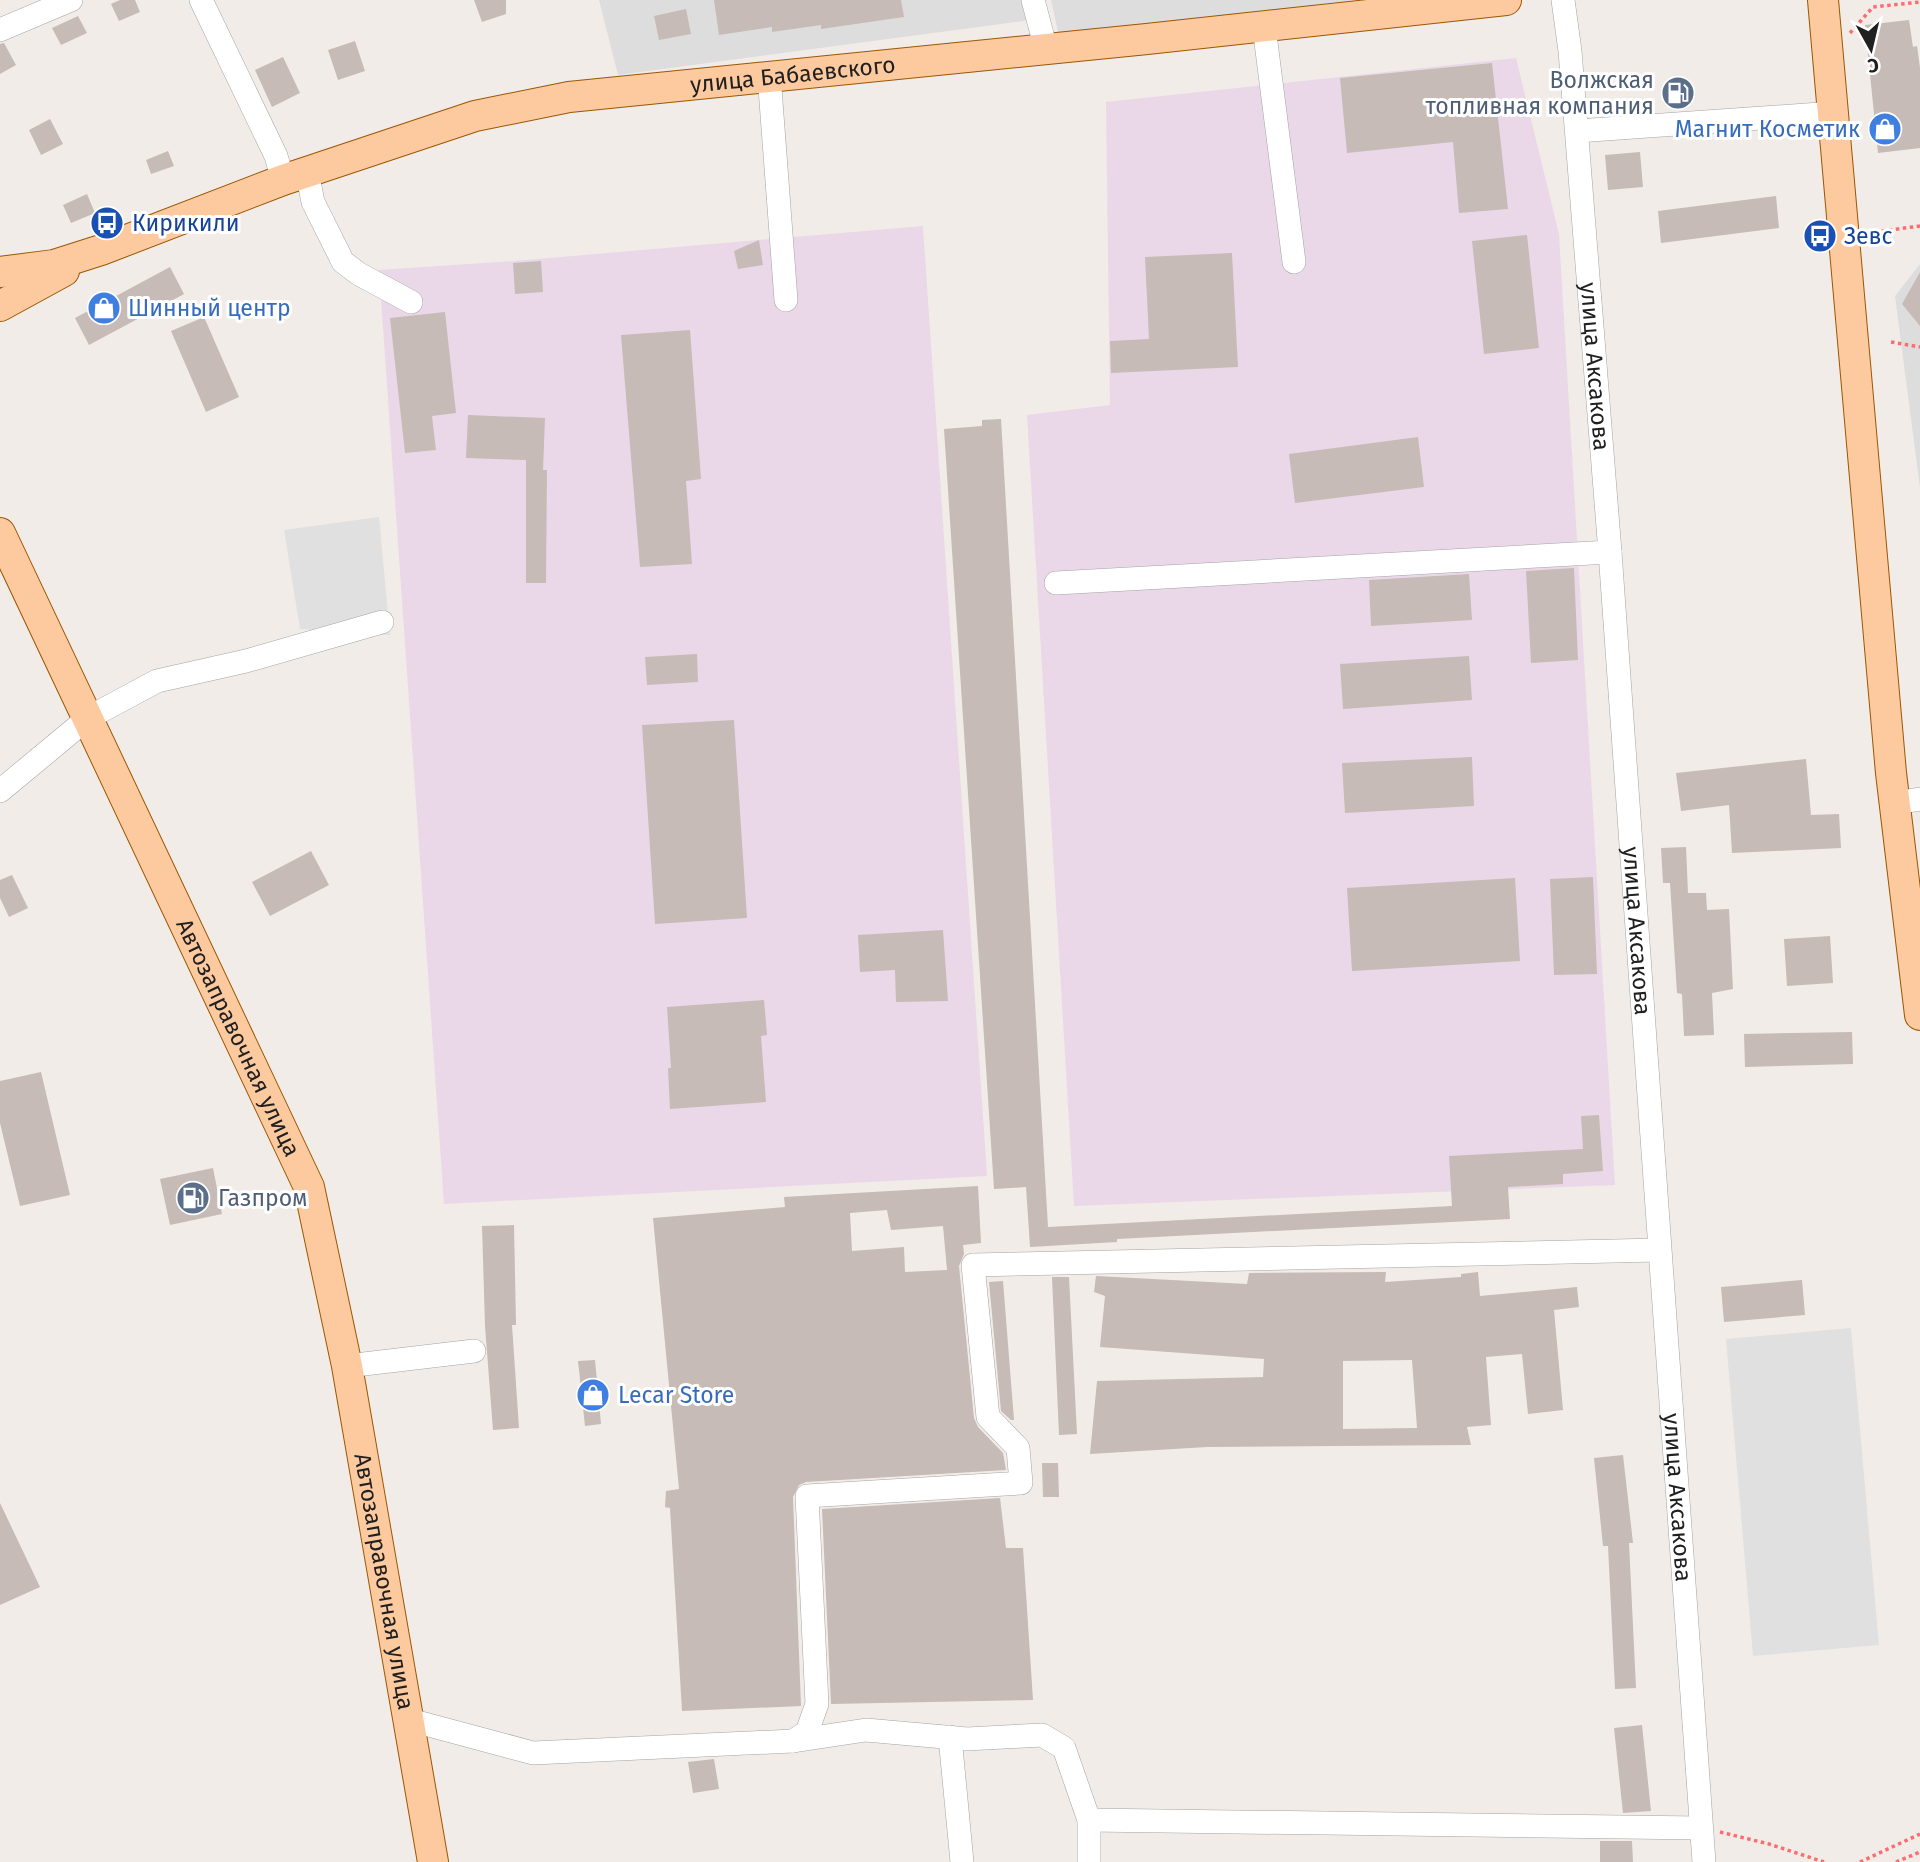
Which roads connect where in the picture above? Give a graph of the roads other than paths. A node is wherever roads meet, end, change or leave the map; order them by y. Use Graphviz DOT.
graph roads {
  1 [pos="71,0"];
  2 [pos="201,0"];
  3 [pos="1033,0"];
  4 [pos="1506,0"];
  5 [pos="1563,0"];
  6 [pos="1823,0"];
  7 [pos="1264,27"];
  8 [pos="0,30"];
  9 [pos="1046,49"];
  10 [pos="769,75"];
  11 [pos="1834,113"];
  12 [pos="1577,131"];
  13 [pos="295,176"];
  14 [pos="102,250"];
  15 [pos="1294,262"];
  16 [pos="0,272"];
  17 [pos="786,300"];
  18 [pos="411,302"];
  19 [pos="3,308"];
  20 [pos="0,533"];
  21 [pos="1609,551"];
  22 [pos="1056,583"];
  23 [pos="382,622"];
  24 [pos="88,718"];
  25 [pos="0,791"];
  26 [pos="1908,801"];
  27 [pos="1912,875"];
  28 [pos="1920,1015"];
  29 [pos="1659,1250"];
  30 [pos="474,1351"];
  31 [pos="347,1366"];
  32 [pos="410,1720"];
  33 [pos="950,1737"];
  34 [pos="793,1741"];
  35 [pos="1089,1820"];
  36 [pos="1701,1828"];
  37 [pos="433,1862"];
  38 [pos="962,1862"];
  39 [pos="1090,1862"];
  40 [pos="1704,1862"];
  1 -- 8 [label="street"];
  2 -- 13 [label="street"];
  3 -- 9 [label="street"];
  4 -- 7 [label="main road, улица Бабаевского"];
  5 -- 12 [label="street, улица Аксакова"];
  6 -- 11 [label="main road"];
  7 -- 9 [label="main road, улица Бабаевского"];
  7 -- 15 [label="street"];
  9 -- 10 [label="main road, улица Бабаевского"];
  10 -- 13 [label="main road, улица Бабаевского"];
  10 -- 17 [label="street"];
  11 -- 12 [label="street"];
  11 -- 26 [label="main road"];
  12 -- 21 [label="street, улица Аксакова"];
  13 -- 14 [label="main road, улица Бабаевского"];
  13 -- 18 [label="street"];
  14 -- 16 [label="main road"];
  14 -- 19 [label="main road"];
  20 -- 24 [label="main road, Автозаправочная улица"];
  21 -- 22 [label="street"];
  21 -- 29 [label="street, улица Аксакова"];
  23 -- 24 [label="street"];
  24 -- 25 [label="street"];
  24 -- 31 [label="main road, Автозаправочная улица"];
  26 -- 27 [label="main road"];
  27 -- 28 [label="main road"];
  29 -- 34 [label="street"];
  29 -- 36 [label="street, улица Аксакова"];
  30 -- 31 [label="street"];
  31 -- 32 [label="main road, Автозаправочная улица"];
  32 -- 34 [label="street"];
  32 -- 37 [label="main road, Автозаправочная улица"];
  33 -- 34 [label="street"];
  33 -- 35 [label="street"];
  33 -- 38 [label="street"];
  35 -- 36 [label="street"];
  35 -- 39 [label="street"];
  36 -- 40 [label="street, улица Аксакова"];
}
